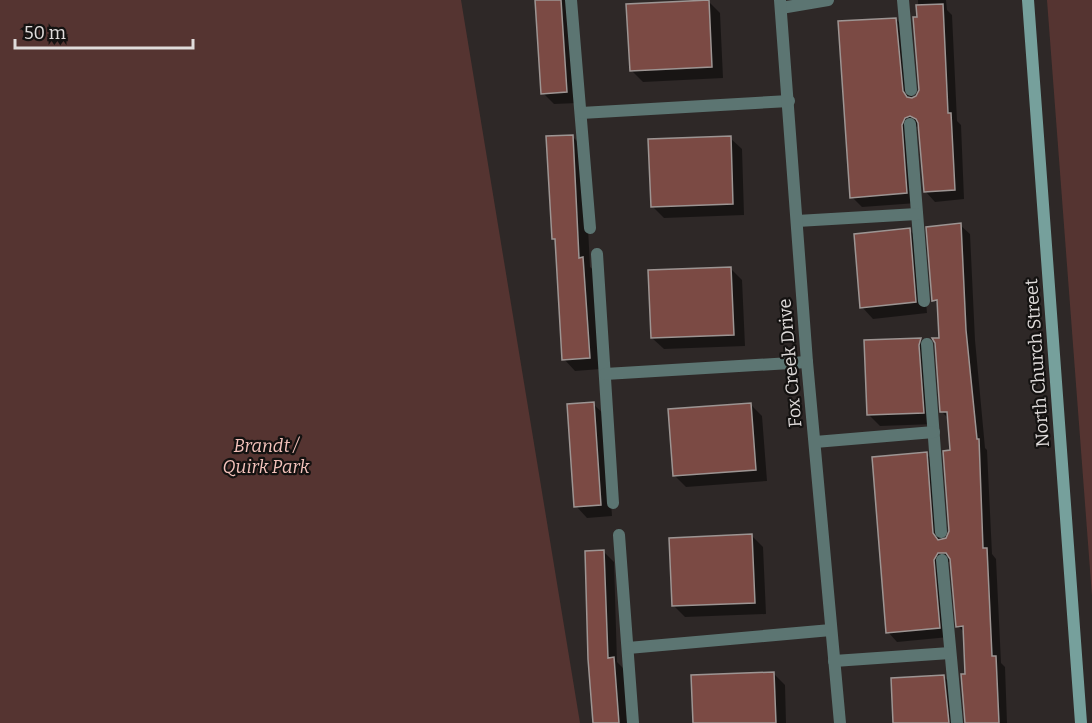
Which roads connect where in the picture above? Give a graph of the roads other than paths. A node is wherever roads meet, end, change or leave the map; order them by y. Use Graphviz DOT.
graph roads {
  1 [pos="571,0"];
  2 [pos="828,0"];
  3 [pos="903,0"];
  4 [pos="1028,0"];
  5 [pos="781,4"];
  6 [pos="911,90"];
  7 [pos="789,101"];
  8 [pos="581,113"];
  9 [pos="910,124"];
  10 [pos="917,214"];
  11 [pos="798,222"];
  12 [pos="590,228"];
  13 [pos="597,254"];
  14 [pos="924,301"];
  15 [pos="927,344"];
  16 [pos="807,362"];
  17 [pos="605,374"];
  18 [pos="934,432"];
  19 [pos="815,442"];
  20 [pos="613,503"];
  21 [pos="941,532"];
  22 [pos="619,535"];
  23 [pos="942,560"];
  24 [pos="831,630"];
  25 [pos="628,648"];
  26 [pos="950,652"];
  27 [pos="834,661"];
  28 [pos="633,723"];
  29 [pos="840,723"];
  30 [pos="957,723"];
  31 [pos="1081,723"];
  1 -- 8 [label="street"];
  2 -- 5 [label="street"];
  3 -- 6 [label="street"];
  4 -- 31 [label="main road, North Church Street"];
  5 -- 7 [label="street, Fox Creek Drive"];
  7 -- 8 [label="street"];
  7 -- 11 [label="street, Fox Creek Drive"];
  8 -- 12 [label="street"];
  9 -- 10 [label="street"];
  10 -- 11 [label="street"];
  10 -- 14 [label="street"];
  11 -- 16 [label="street, Fox Creek Drive"];
  13 -- 17 [label="street"];
  15 -- 18 [label="street"];
  16 -- 17 [label="street"];
  16 -- 19 [label="street, Fox Creek Drive"];
  17 -- 20 [label="street"];
  18 -- 19 [label="street"];
  18 -- 21 [label="street"];
  19 -- 24 [label="street, Fox Creek Drive"];
  22 -- 25 [label="street"];
  23 -- 26 [label="street"];
  24 -- 25 [label="street"];
  24 -- 27 [label="street, Fox Creek Drive"];
  25 -- 28 [label="street"];
  26 -- 27 [label="street"];
  26 -- 30 [label="street"];
  27 -- 29 [label="street, Fox Creek Drive"];
}
